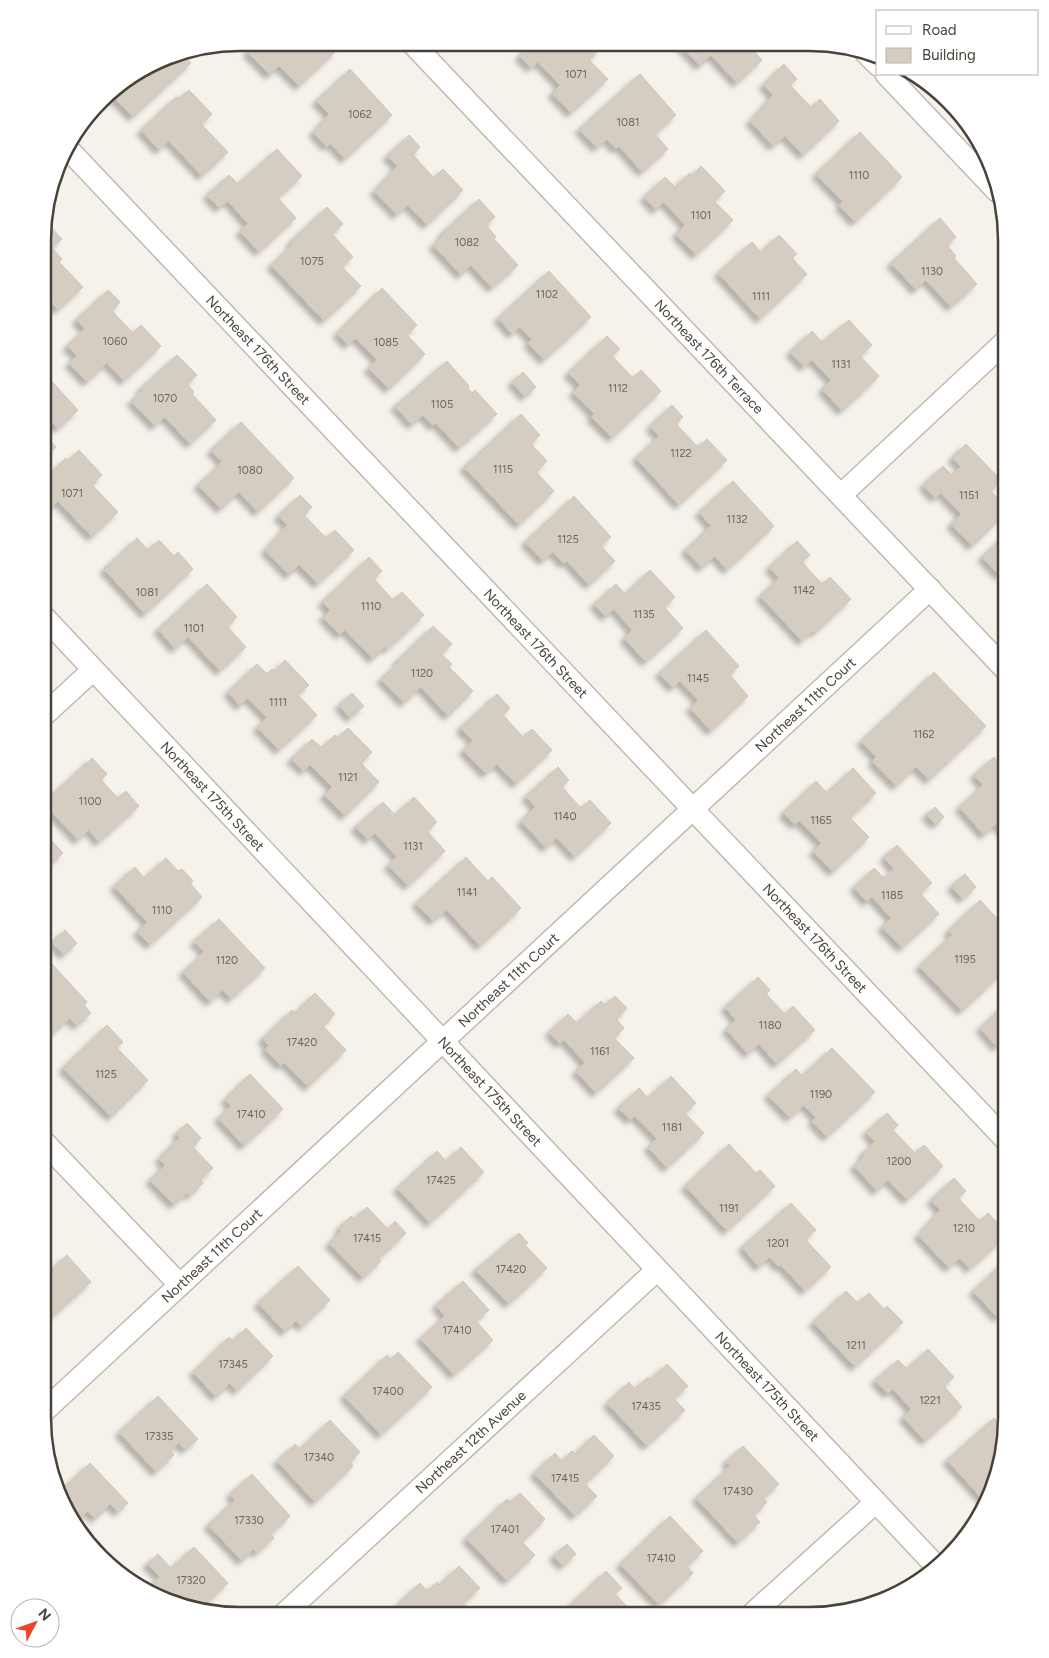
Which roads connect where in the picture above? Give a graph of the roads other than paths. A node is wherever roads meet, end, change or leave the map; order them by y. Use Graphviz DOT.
graph roads {
  1 [pos="420,51"];
  2 [pos="887,75"];
  3 [pos="73,154"];
  4 [pos="989,182"];
  5 [pos="998,348"];
  6 [pos="841,495"];
  7 [pos="930,589"];
  8 [pos="51,625"];
  9 [pos="998,661"];
  10 [pos="93,670"];
  11 [pos="51,709"];
  12 [pos="693,809"];
  13 [pos="442,1041"];
  14 [pos="998,1132"];
  15 [pos="51,1149"];
  16 [pos="657,1270"];
  17 [pos="180,1284"];
  18 [pos="51,1404"];
  19 [pos="876,1502"];
  20 [pos="931,1562"];
  21 [pos="292,1607"];
  22 [pos="760,1607"];
  1 -- 6 [label="street, Northeast 176th Terrace"];
  2 -- 4 [label="street"];
  3 -- 12 [label="street, Northeast 176th Street"];
  5 -- 6 [label="street"];
  6 -- 7 [label="street, Northeast 176th Terrace"];
  7 -- 9 [label="street, Northeast 176th Terrace"];
  7 -- 12 [label="street, Northeast 11th Court"];
  8 -- 10 [label="street, Northeast 175th Street"];
  10 -- 11 [label="street"];
  10 -- 13 [label="street, Northeast 175th Street"];
  12 -- 13 [label="street, Northeast 11th Court"];
  12 -- 14 [label="street, Northeast 176th Street"];
  13 -- 16 [label="street, Northeast 175th Street"];
  13 -- 17 [label="street, Northeast 11th Court"];
  15 -- 17 [label="street"];
  16 -- 19 [label="street, Northeast 175th Street"];
  16 -- 21 [label="street, Northeast 12th Avenue"];
  17 -- 18 [label="street, Northeast 11th Court"];
  19 -- 20 [label="street, Northeast 175th Street"];
  19 -- 22 [label="street"];
}
